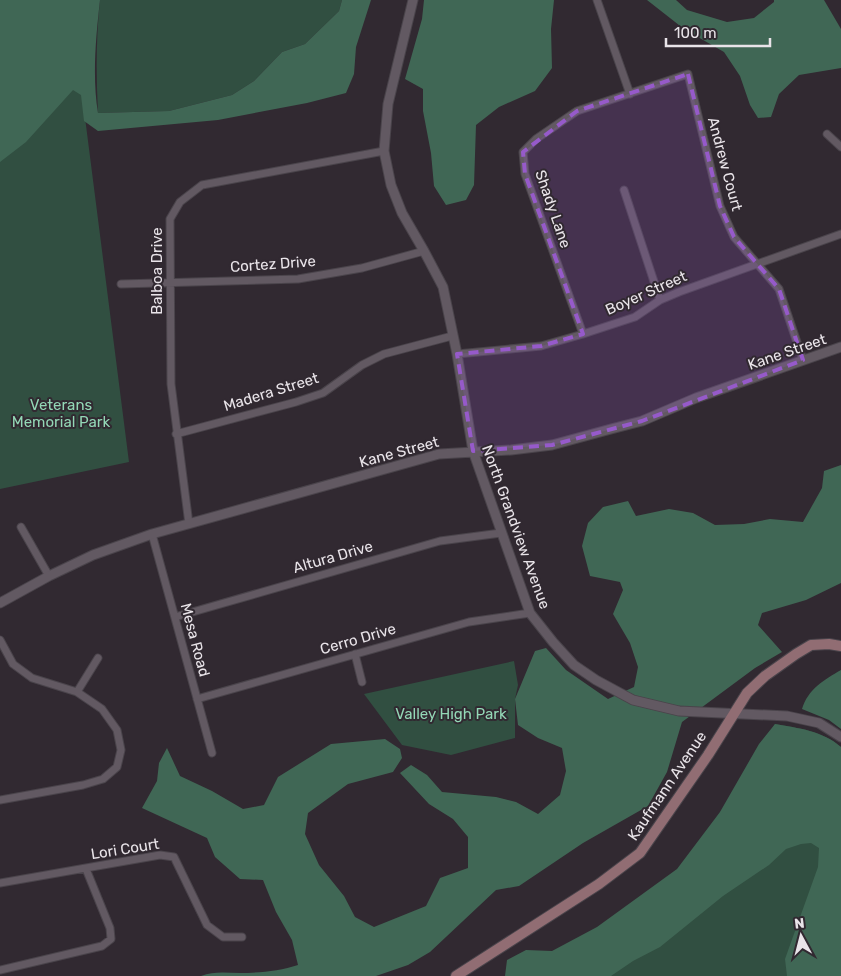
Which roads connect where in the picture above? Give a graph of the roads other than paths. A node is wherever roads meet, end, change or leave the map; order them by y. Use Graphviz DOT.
graph roads {
  1 [pos="413,0"];
  2 [pos="597,0"];
  3 [pos="688,74"];
  4 [pos="630,94"];
  5 [pos="827,134"];
  6 [pos="841,147"];
  7 [pos="384,151"];
  8 [pos="624,190"];
  9 [pos="841,234"];
  10 [pos="424,251"];
  11 [pos="758,264"];
  12 [pos="171,282"];
  13 [pos="121,284"];
  14 [pos="660,300"];
  15 [pos="583,334"];
  16 [pos="452,336"];
  17 [pos="841,347"];
  18 [pos="457,354"];
  19 [pos="804,360"];
  20 [pos="176,434"];
  21 [pos="473,451"];
  22 [pos="189,524"];
  23 [pos="21,527"];
  24 [pos="501,533"];
  25 [pos="152,534"];
  26 [pos="49,576"];
  27 [pos="0,603"];
  28 [pos="530,613"];
  29 [pos="175,617"];
  30 [pos="0,640"];
  31 [pos="841,646"];
  32 [pos="355,654"];
  33 [pos="98,658"];
  34 [pos="362,682"];
  35 [pos="77,692"];
  36 [pos="197,699"];
  37 [pos="735,713"];
  38 [pos="841,737"];
  39 [pos="212,752"];
  40 [pos="0,800"];
  41 [pos="86,869"];
  42 [pos="0,883"];
  43 [pos="242,937"];
  44 [pos="0,970"];
  45 [pos="456,976"];
  1 -- 7 [label="street, North Grandview Avenue"];
  2 -- 4 [label="street"];
  3 -- 4 [label="street, Shady Lane"];
  3 -- 11 [label="street, Andrew Court"];
  4 -- 15 [label="street, Shady Lane"];
  5 -- 6 [label="street"];
  7 -- 10 [label="street, North Grandview Avenue"];
  7 -- 12 [label="street, Balboa Drive"];
  8 -- 14 [label="street"];
  9 -- 11 [label="street, Boyer Street"];
  10 -- 12 [label="street, Cortez Drive"];
  10 -- 16 [label="street, North Grandview Avenue"];
  11 -- 14 [label="street, Boyer Street"];
  11 -- 19 [label="street, Andrew Court"];
  12 -- 13 [label="street, Cortez Drive"];
  12 -- 20 [label="street, Balboa Drive"];
  14 -- 15 [label="street, Boyer Street"];
  15 -- 18 [label="street, Boyer Street"];
  16 -- 18 [label="street, North Grandview Avenue"];
  16 -- 20 [label="street, Madera Street"];
  17 -- 19 [label="street, Kane Street"];
  18 -- 21 [label="street, North Grandview Avenue"];
  19 -- 21 [label="street, Kane Street"];
  20 -- 22 [label="street, Balboa Drive"];
  21 -- 22 [label="street, Kane Street"];
  21 -- 24 [label="street, North Grandview Avenue"];
  22 -- 25 [label="street, Kane Street"];
  23 -- 26 [label="street"];
  24 -- 28 [label="street, North Grandview Avenue"];
  24 -- 29 [label="street, Altura Drive"];
  25 -- 26 [label="street, Kane Street"];
  25 -- 29 [label="street, Mesa Road"];
  26 -- 27 [label="street, Kane Street"];
  28 -- 32 [label="street, Cerro Drive"];
  28 -- 37 [label="street, North Grandview Avenue"];
  29 -- 36 [label="street, Mesa Road"];
  30 -- 35 [label="street"];
  31 -- 37 [label="main road, Kaufmann Avenue"];
  32 -- 34 [label="street"];
  32 -- 36 [label="street, Cerro Drive"];
  33 -- 35 [label="street"];
  35 -- 40 [label="street"];
  36 -- 39 [label="street, Mesa Road"];
  37 -- 38 [label="street, North Grandview Avenue"];
  37 -- 45 [label="main road, Kaufmann Avenue"];
  41 -- 42 [label="street"];
  41 -- 43 [label="street, Lori Court"];
  41 -- 44 [label="street"];
}
